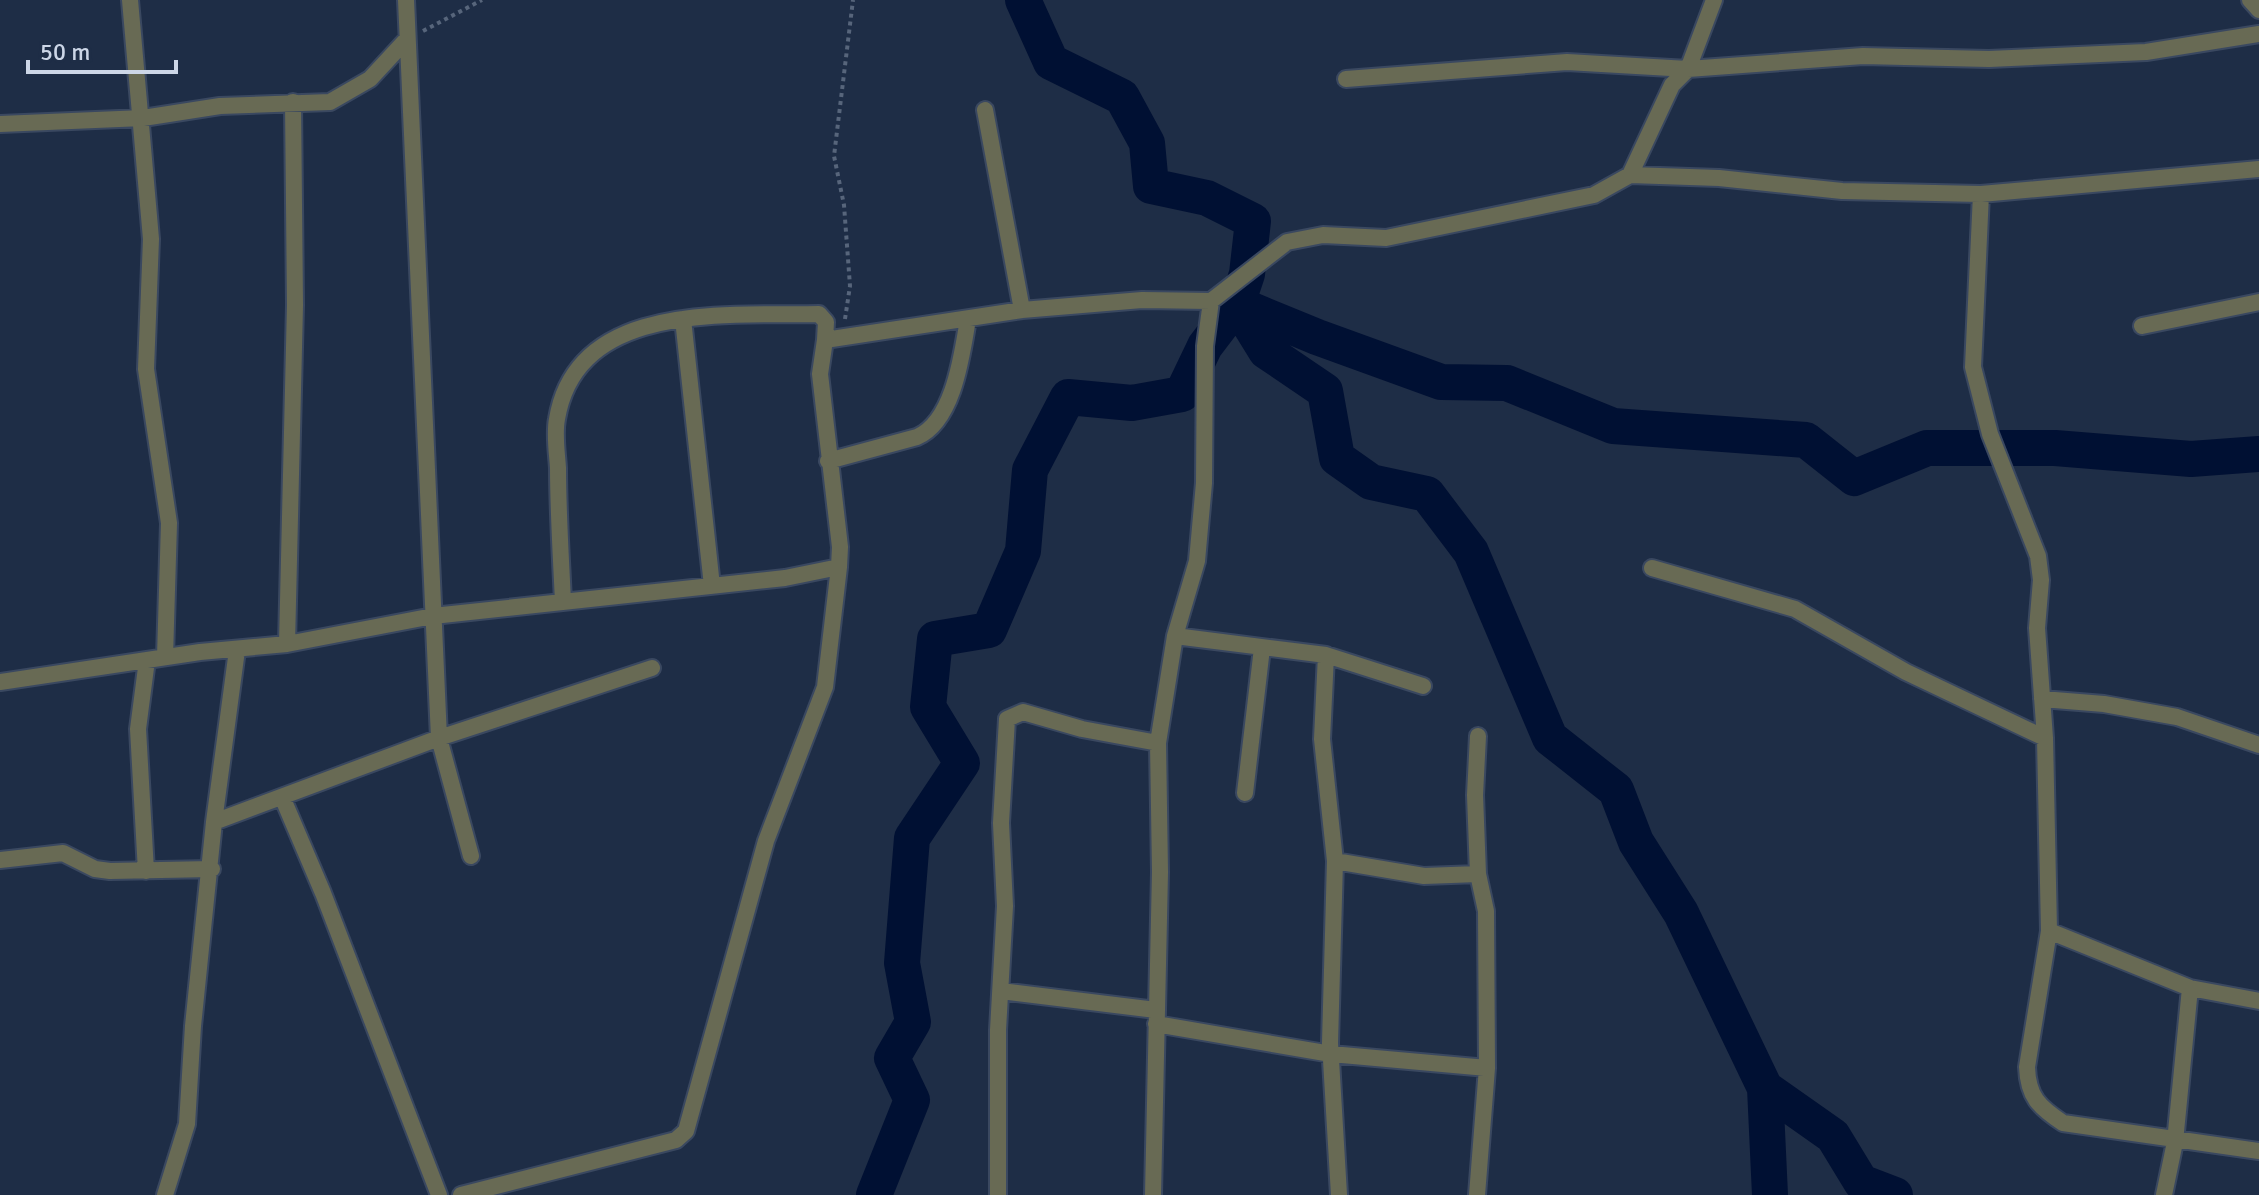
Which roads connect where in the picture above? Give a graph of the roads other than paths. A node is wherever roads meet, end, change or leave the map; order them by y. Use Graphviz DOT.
graph roads {
  1 [pos="130,0"];
  2 [pos="406,0"];
  3 [pos="1714,0"];
  4 [pos="2250,0"];
  5 [pos="2259,10"];
  6 [pos="2259,34"];
  7 [pos="407,39"];
  8 [pos="1688,69"];
  9 [pos="1346,79"];
  10 [pos="293,102"];
  11 [pos="985,110"];
  12 [pos="143,118"];
  13 [pos="0,124"];
  14 [pos="2259,169"];
  15 [pos="1630,175"];
  16 [pos="1981,194"];
  17 [pos="1211,301"];
  18 [pos="2259,302"];
  19 [pos="1022,310"];
  20 [pos="683,319"];
  21 [pos="968,319"];
  22 [pos="2142,326"];
  23 [pos="825,340"];
  24 [pos="828,461"];
  25 [pos="839,567"];
  26 [pos="1652,568"];
  27 [pos="712,586"];
  28 [pos="563,602"];
  29 [pos="433,616"];
  30 [pos="1175,636"];
  31 [pos="287,644"];
  32 [pos="1262,648"];
  33 [pos="237,650"];
  34 [pos="1326,655"];
  35 [pos="165,657"];
  36 [pos="147,660"];
  37 [pos="652,668"];
  38 [pos="0,682"];
  39 [pos="1423,686"];
  40 [pos="2042,699"];
  41 [pos="1478,736"];
  42 [pos="439,738"];
  43 [pos="2045,738"];
  44 [pos="1158,743"];
  45 [pos="2259,745"];
  46 [pos="1245,793"];
  47 [pos="283,799"];
  48 [pos="214,822"];
  49 [pos="471,856"];
  50 [pos="0,860"];
  51 [pos="1335,861"];
  52 [pos="212,869"];
  53 [pos="146,871"];
  54 [pos="1478,874"];
  55 [pos="2049,931"];
  56 [pos="2190,988"];
  57 [pos="1001,991"];
  58 [pos="2259,1001"];
  59 [pos="1156,1017"];
  60 [pos="1331,1054"];
  61 [pos="1487,1068"];
  62 [pos="2175,1142"];
  63 [pos="2259,1151"];
  64 [pos="165,1195"];
  65 [pos="439,1195"];
  66 [pos="461,1195"];
  67 [pos="998,1195"];
  68 [pos="1153,1195"];
  69 [pos="1339,1195"];
  70 [pos="1477,1195"];
  71 [pos="2164,1195"];
  1 -- 12 [label="street"];
  2 -- 7 [label="street"];
  3 -- 8 [label="street"];
  4 -- 5 [label="street"];
  6 -- 8 [label="street"];
  7 -- 10 [label="street"];
  7 -- 29 [label="street"];
  8 -- 9 [label="street"];
  8 -- 15 [label="street"];
  10 -- 12 [label="street"];
  10 -- 31 [label="street"];
  11 -- 19 [label="street"];
  12 -- 13 [label="street"];
  12 -- 35 [label="street"];
  14 -- 16 [label="street"];
  15 -- 16 [label="street"];
  15 -- 17 [label="street"];
  16 -- 40 [label="street"];
  17 -- 19 [label="street"];
  17 -- 30 [label="street"];
  18 -- 22 [label="street"];
  19 -- 21 [label="street"];
  20 -- 23 [label="street"];
  20 -- 27 [label="street"];
  20 -- 28 [label="street"];
  21 -- 23 [label="street"];
  21 -- 24 [label="street"];
  23 -- 24 [label="street"];
  24 -- 25 [label="street"];
  25 -- 27 [label="street"];
  25 -- 66 [label="street"];
  26 -- 43 [label="street"];
  27 -- 28 [label="street"];
  28 -- 29 [label="street"];
  29 -- 31 [label="street"];
  29 -- 42 [label="street"];
  30 -- 32 [label="street"];
  30 -- 44 [label="street"];
  31 -- 33 [label="street"];
  32 -- 34 [label="street"];
  32 -- 46 [label="street"];
  33 -- 35 [label="street"];
  33 -- 48 [label="street"];
  34 -- 39 [label="street"];
  34 -- 51 [label="street"];
  35 -- 36 [label="street"];
  36 -- 38 [label="street"];
  36 -- 53 [label="street"];
  37 -- 42 [label="street"];
  40 -- 43 [label="street"];
  40 -- 45 [label="street"];
  41 -- 54 [label="street"];
  42 -- 47 [label="street"];
  42 -- 49 [label="street"];
  43 -- 55 [label="street"];
  44 -- 57 [label="street"];
  44 -- 59 [label="street"];
  47 -- 48 [label="street"];
  47 -- 65 [label="street"];
  48 -- 52 [label="street"];
  50 -- 53 [label="street"];
  51 -- 54 [label="street"];
  51 -- 60 [label="street"];
  52 -- 53 [label="street"];
  52 -- 64 [label="street"];
  54 -- 61 [label="street"];
  55 -- 56 [label="street"];
  55 -- 62 [label="street"];
  56 -- 58 [label="street"];
  56 -- 62 [label="street"];
  57 -- 59 [label="street"];
  57 -- 67 [label="street"];
  59 -- 60 [label="street"];
  59 -- 68 [label="street"];
  60 -- 61 [label="street"];
  60 -- 69 [label="street"];
  61 -- 70 [label="street"];
  62 -- 63 [label="street"];
  62 -- 71 [label="street"];
}
